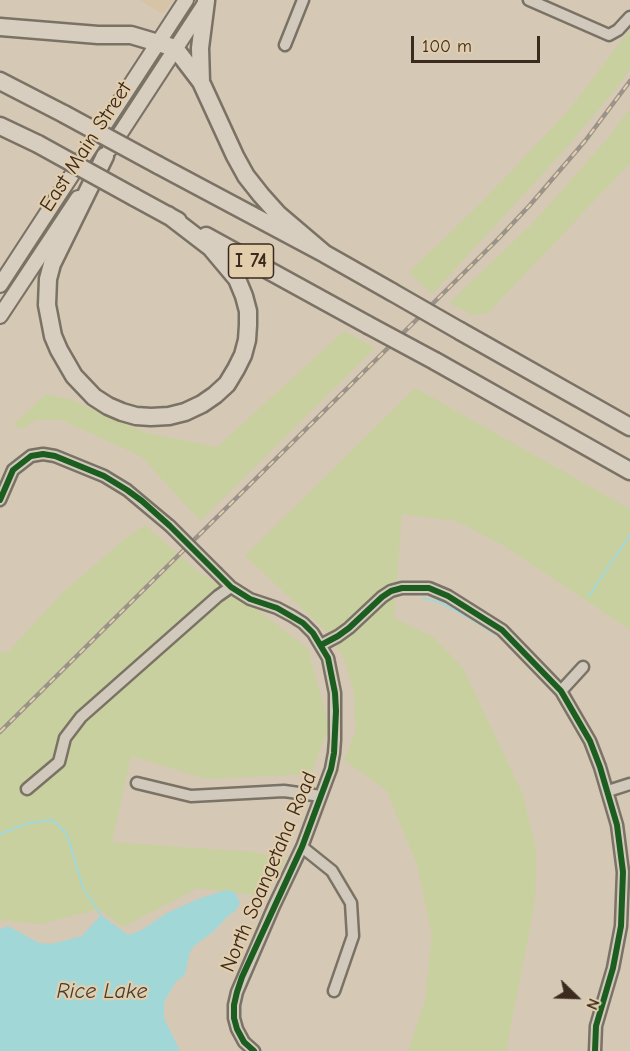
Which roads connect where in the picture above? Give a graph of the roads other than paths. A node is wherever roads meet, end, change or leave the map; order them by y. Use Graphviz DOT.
graph roads {
  1 [pos="186,0"];
  2 [pos="207,0"];
  3 [pos="303,0"];
  4 [pos="529,0"];
  5 [pos="630,17"];
  6 [pos="0,27"];
  7 [pos="158,43"];
  8 [pos="285,45"];
  9 [pos="175,48"];
  10 [pos="0,81"];
  11 [pos="201,82"];
  12 [pos="0,126"];
  13 [pos="105,156"];
  14 [pos="168,215"];
  15 [pos="325,254"];
  16 [pos="0,285"];
  17 [pos="0,316"];
  18 [pos="630,427"];
  19 [pos="630,471"];
  20 [pos="0,500"];
  21 [pos="231,587"];
  22 [pos="321,645"];
  23 [pos="583,667"];
  24 [pos="561,691"];
  25 [pos="137,783"];
  26 [pos="630,784"];
  27 [pos="27,789"];
  28 [pos="608,791"];
  29 [pos="321,796"];
  30 [pos="302,847"];
  31 [pos="333,991"];
  32 [pos="254,1051"];
  33 [pos="596,1051"];
  1 -- 7 [label="main road, East Main Street"];
  2 -- 9 [label="main road, East Main Street"];
  2 -- 11 [label="highway"];
  3 -- 8 [label="street"];
  4 -- 5 [label="street"];
  6 -- 7 [label="highway"];
  7 -- 9 [label="highway"];
  7 -- 16 [label="main road, East Main Street"];
  9 -- 11 [label="highway"];
  9 -- 13 [label="main road, East Main Street"];
  10 -- 15 [label="highway, I 74, bridge"];
  11 -- 15 [label="highway"];
  12 -- 14 [label="highway, I 74, bridge"];
  13 -- 14 [label="highway"];
  13 -- 17 [label="main road, East Main Street"];
  14 -- 19 [label="highway, I 74, bridge"];
  15 -- 18 [label="highway, I 74, bridge"];
  20 -- 21 [label="street, North Soangetaha Road, bridge"];
  21 -- 22 [label="street, North Soangetaha Road"];
  21 -- 27 [label="street"];
  22 -- 24 [label="street"];
  22 -- 29 [label="street, North Soangetaha Road"];
  23 -- 24 [label="street"];
  24 -- 28 [label="street"];
  25 -- 29 [label="street"];
  26 -- 28 [label="street"];
  28 -- 33 [label="street"];
  29 -- 30 [label="street, North Soangetaha Road"];
  30 -- 31 [label="street"];
  30 -- 32 [label="street, North Soangetaha Road"];
}
